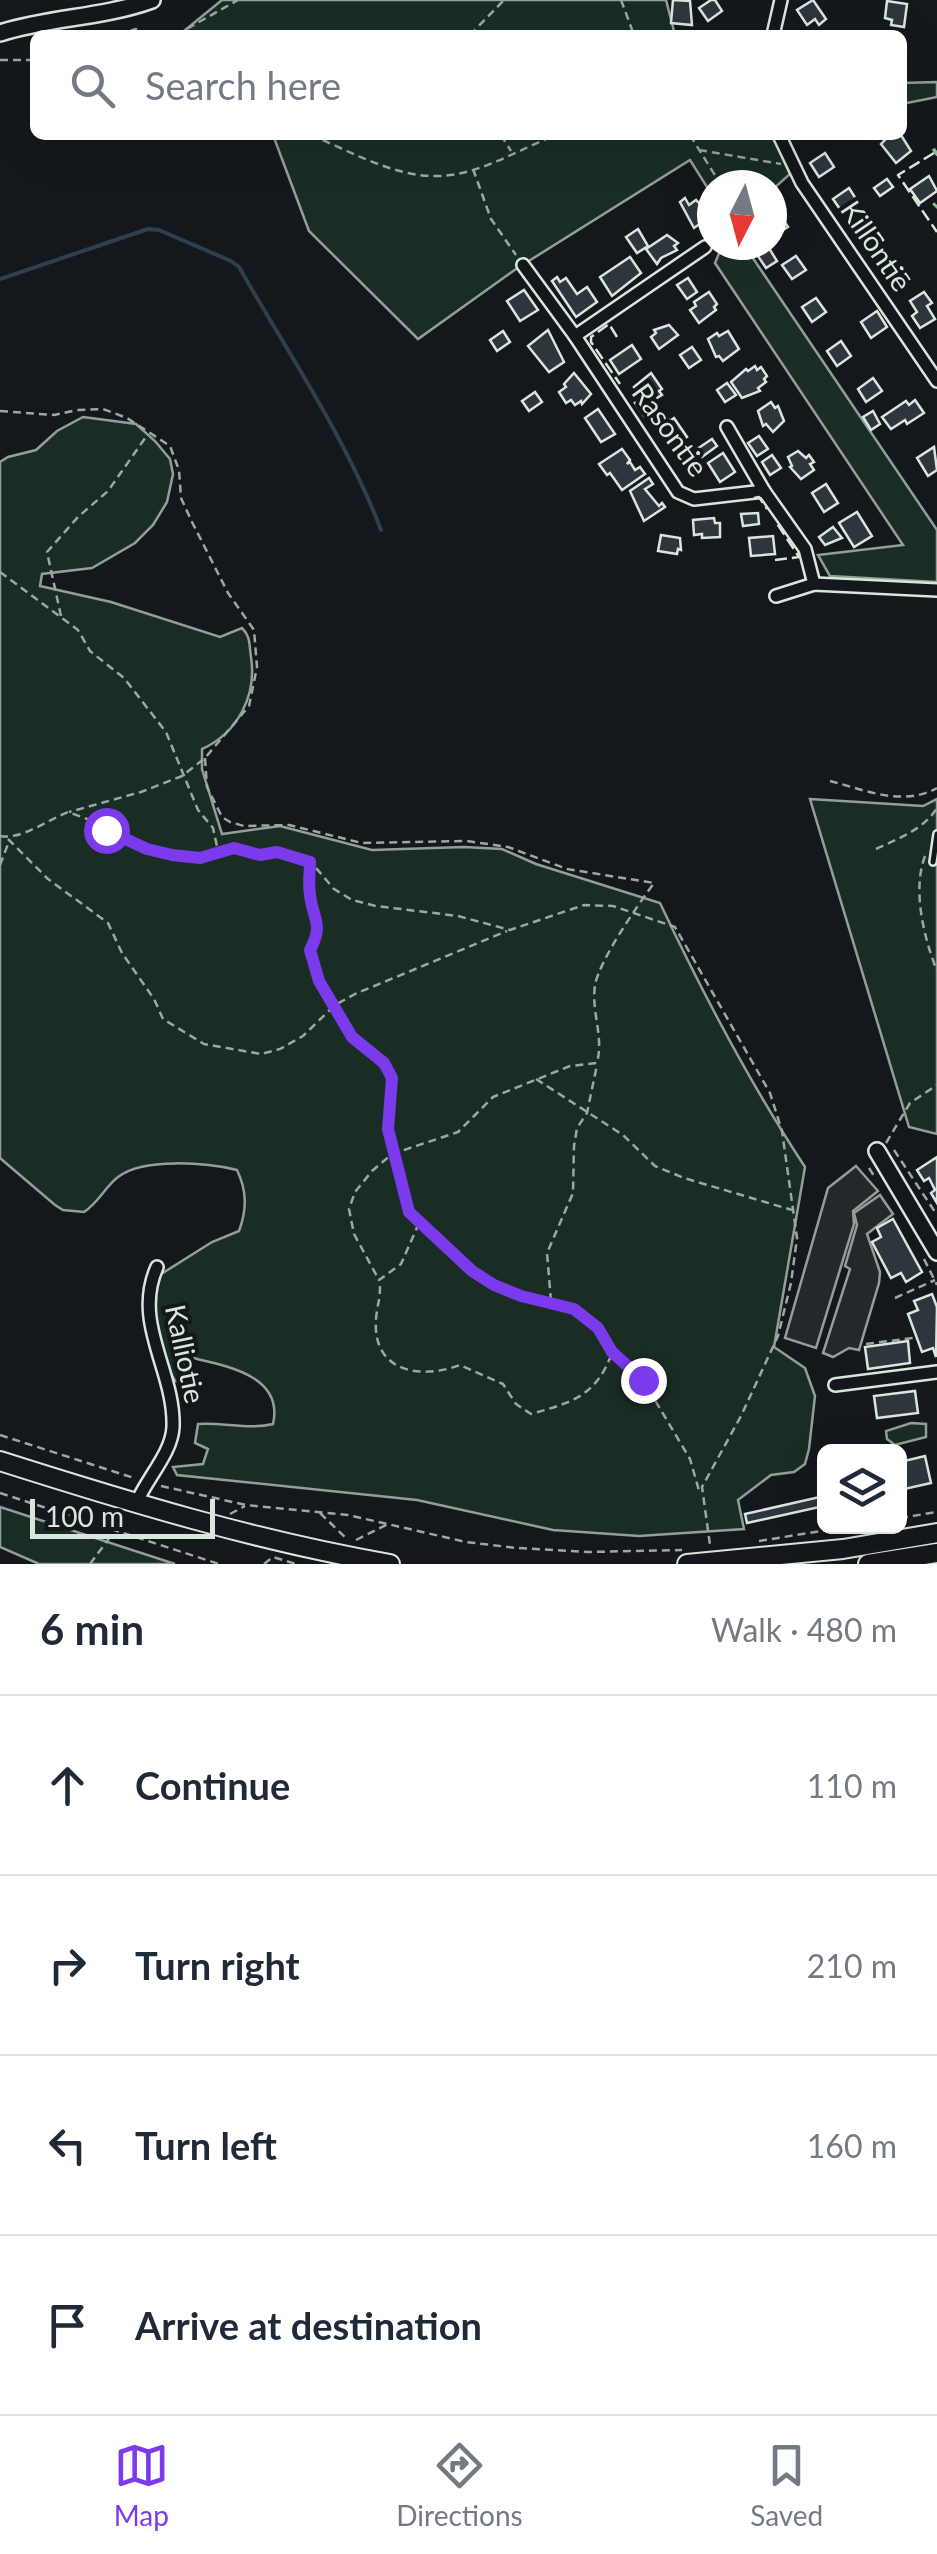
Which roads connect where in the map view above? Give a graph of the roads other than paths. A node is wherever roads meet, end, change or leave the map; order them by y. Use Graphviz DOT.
graph roads {
  1 [pos="152,0"];
  2 [pos="781,0"];
  3 [pos="774,30"];
  4 [pos="0,34"];
  5 [pos="781,140"];
  6 [pos="697,252"];
  7 [pos="523,265"];
  8 [pos="575,336"];
  9 [pos="937,381"];
  10 [pos="727,427"];
  11 [pos="764,490"];
  12 [pos="814,584"];
  13 [pos="937,590"];
  14 [pos="776,596"];
  15 [pos="937,834"];
  16 [pos="936,844"];
  17 [pos="934,862"];
  18 [pos="884,1153"];
  19 [pos="937,1252"];
  20 [pos="157,1266"];
  21 [pos="937,1372"];
  22 [pos="835,1386"];
  23 [pos="0,1461"];
  24 [pos="136,1504"];
  25 [pos="937,1533"];
  26 [pos="937,1553"];
  27 [pos="691,1554"];
  28 [pos="744,1555"];
  29 [pos="716,1558"];
  30 [pos="390,1564"];
  31 [pos="868,1564"];
  1 -- 4 [label="main road"];
  2 -- 3 [label="street"];
  5 -- 9 [label="street, Killontie"];
  6 -- 8 [label="street"];
  7 -- 8 [label="street, Rasontie"];
  8 -- 11 [label="street, Rasontie"];
  10 -- 11 [label="street"];
  11 -- 12 [label="street"];
  12 -- 13 [label="street"];
  12 -- 14 [label="street"];
  15 -- 16 [label="lane"];
  16 -- 17 [label="lane"];
  18 -- 19 [label="main road"];
  20 -- 24 [label="street, Kalliotie"];
  21 -- 22 [label="street"];
  23 -- 24 [label="main road"];
  24 -- 30 [label="main road"];
  25 -- 28 [label="main road"];
  26 -- 31 [label="main road"];
  27 -- 29 [label="main road"];
  28 -- 29 [label="main road"];
}
